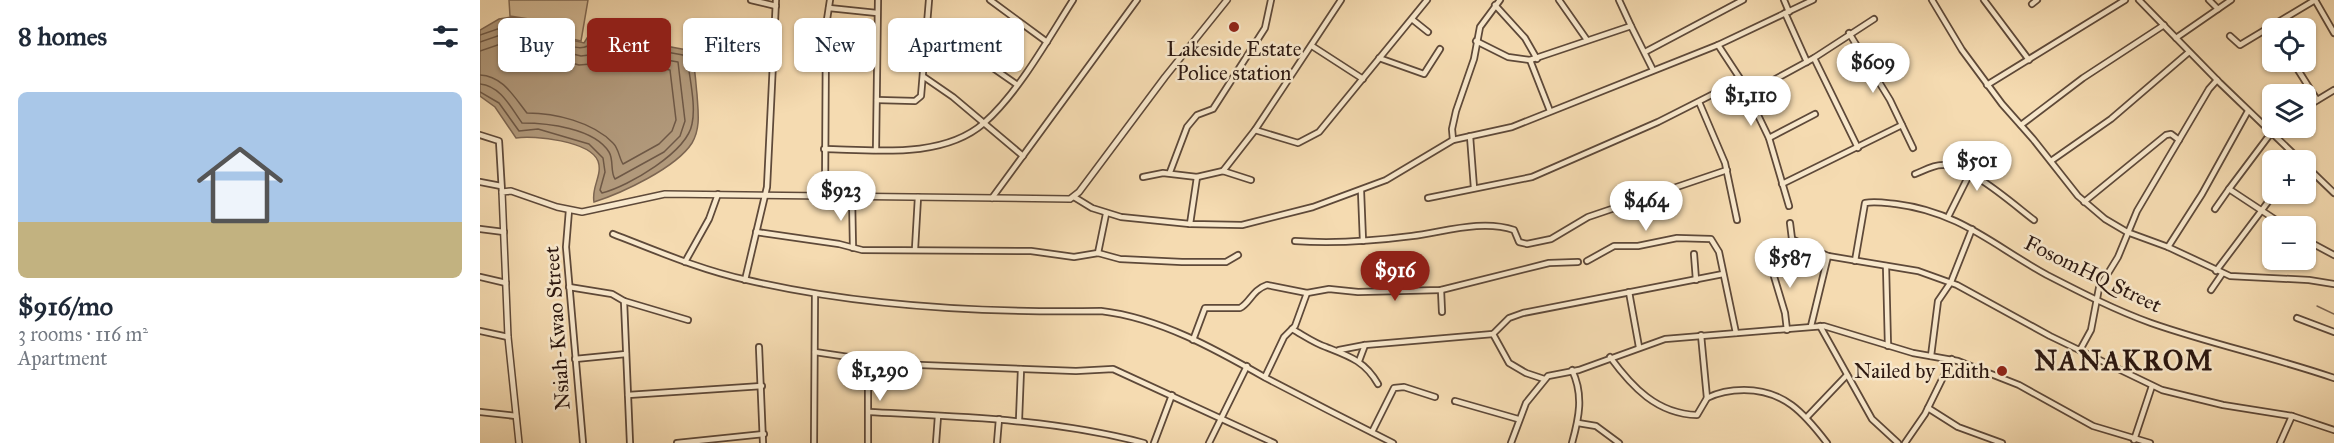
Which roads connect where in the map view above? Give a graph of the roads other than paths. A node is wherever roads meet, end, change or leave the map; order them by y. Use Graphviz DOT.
graph roads {
  1 [pos="751,0"];
  2 [pos="830,0"];
  3 [pos="878,0"];
  4 [pos="929,0"];
  5 [pos="990,0"];
  6 [pos="1072,0"];
  7 [pos="1137,0"];
  8 [pos="1227,0"];
  9 [pos="1271,0"];
  10 [pos="1427,0"];
  11 [pos="1500,0"];
  12 [pos="1559,0"];
  13 [pos="1619,0"];
  14 [pos="1743,0"];
  15 [pos="1784,0"];
  16 [pos="1813,0"];
  17 [pos="1932,0"];
  18 [pos="1984,0"];
  19 [pos="2037,0"];
  20 [pos="2126,0"];
  21 [pos="2139,0"];
  22 [pos="2209,0"];
  23 [pos="2231,0"];
  24 [pos="1338,1"];
  25 [pos="1735,2"];
  26 [pos="776,3"];
  27 [pos="2032,4"];
  28 [pos="1495,5"];
  29 [pos="829,9"];
  30 [pos="2218,9"];
  31 [pos="1787,12"];
  32 [pos="877,13"];
  33 [pos="927,18"];
  34 [pos="2286,18"];
  35 [pos="1875,19"];
  36 [pos="1413,20"];
  37 [pos="2164,25"];
  38 [pos="1630,26"];
  39 [pos="1428,32"];
  40 [pos="1849,33"];
  41 [pos="2262,33"];
  42 [pos="2334,33"];
  43 [pos="2230,36"];
  44 [pos="2176,38"];
  45 [pos="1587,40"];
  46 [pos="1476,41"];
  47 [pos="1047,42"];
  48 [pos="1718,45"];
  49 [pos="1312,46"];
  50 [pos="1440,49"];
  51 [pos="1645,52"];
  52 [pos="2189,52"];
  53 [pos="1379,58"];
  54 [pos="1814,58"];
  55 [pos="1537,59"];
  56 [pos="1530,60"];
  57 [pos="2029,60"];
  58 [pos="1807,62"];
  59 [pos="1653,70"];
  60 [pos="924,72"];
  61 [pos="999,72"];
  62 [pos="2300,72"];
  63 [pos="924,77"];
  64 [pos="1363,79"];
  65 [pos="1741,80"];
  66 [pos="2217,80"];
  67 [pos="1016,84"];
  68 [pos="1987,86"];
  69 [pos="2334,90"];
  70 [pos="1748,94"];
  71 [pos="877,100"];
  72 [pos="2317,100"];
  73 [pos="1699,102"];
  74 [pos="1550,111"];
  75 [pos="2248,111"];
  76 [pos="1815,114"];
  77 [pos="2262,123"];
  78 [pos="984,124"];
  79 [pos="1902,125"];
  80 [pos="2021,125"];
  81 [pos="1255,130"];
  82 [pos="480,135"];
  83 [pos="1470,136"];
  84 [pos="1769,138"];
  85 [pos="2264,138"];
  86 [pos="2278,138"];
  87 [pos="1453,140"];
  88 [pos="2179,140"];
  89 [pos="1858,148"];
  90 [pos="1913,148"];
  91 [pos="825,149"];
  92 [pos="876,150"];
  93 [pos="2290,150"];
  94 [pos="1023,156"];
  95 [pos="2051,161"];
  96 [pos="1727,170"];
  97 [pos="1223,171"];
  98 [pos="1170,172"];
  99 [pos="1915,174"];
  100 [pos="1970,175"];
  101 [pos="2316,176"];
  102 [pos="1143,177"];
  103 [pos="1197,177"];
  104 [pos="1251,180"];
  105 [pos="480,182"];
  106 [pos="1782,184"];
  107 [pos="1474,188"];
  108 [pos="502,189"];
  109 [pos="2229,189"];
  110 [pos="1361,191"];
  111 [pos="2334,193"];
  112 [pos="718,194"];
  113 [pos="765,196"];
  114 [pos="825,196"];
  115 [pos="852,196"];
  116 [pos="918,197"];
  117 [pos="1074,197"];
  118 [pos="992,198"];
  119 [pos="1428,198"];
  120 [pos="2084,202"];
  121 [pos="2266,204"];
  122 [pos="1789,206"];
  123 [pos="2215,209"];
  124 [pos="569,210"];
  125 [pos="2262,210"];
  126 [pos="1106,214"];
  127 [pos="2271,216"];
  128 [pos="1948,217"];
  129 [pos="1737,220"];
  130 [pos="2034,220"];
  131 [pos="1790,223"];
  132 [pos="1190,224"];
  133 [pos="480,229"];
  134 [pos="1972,230"];
  135 [pos="504,232"];
  136 [pos="756,232"];
  137 [pos="2127,232"];
  138 [pos="613,234"];
  139 [pos="1296,241"];
  140 [pos="1363,241"];
  141 [pos="2316,245"];
  142 [pos="2168,247"];
  143 [pos="853,248"];
  144 [pos="915,249"];
  145 [pos="1767,252"];
  146 [pos="1098,253"];
  147 [pos="1694,254"];
  148 [pos="1238,255"];
  149 [pos="2334,255"];
  150 [pos="1828,256"];
  151 [pos="1587,261"];
  152 [pos="1855,261"];
  153 [pos="685,262"];
  154 [pos="1578,262"];
  155 [pos="1886,266"];
  156 [pos="2216,271"];
  157 [pos="1723,274"];
  158 [pos="2222,274"];
  159 [pos="480,277"];
  160 [pos="745,280"];
  161 [pos="1696,280"];
  162 [pos="1951,282"];
  163 [pos="506,284"];
  164 [pos="2334,284"];
  165 [pos="569,286"];
  166 [pos="1441,290"];
  167 [pos="2211,290"];
  168 [pos="1629,291"];
  169 [pos="1307,293"];
  170 [pos="815,294"];
  171 [pos="2099,300"];
  172 [pos="624,301"];
  173 [pos="1443,312"];
  174 [pos="2297,318"];
  175 [pos="688,320"];
  176 [pos="1811,326"];
  177 [pos="1820,326"];
  178 [pos="1292,329"];
  179 [pos="1787,330"];
  180 [pos="480,331"];
  181 [pos="2334,332"];
  182 [pos="1736,333"];
  183 [pos="1493,334"];
  184 [pos="1701,335"];
  185 [pos="508,337"];
  186 [pos="1193,340"];
  187 [pos="1365,345"];
  188 [pos="1888,346"];
  189 [pos="759,347"];
  190 [pos="1639,347"];
  191 [pos="1339,350"];
  192 [pos="2080,350"];
  193 [pos="815,351"];
  194 [pos="626,354"];
  195 [pos="1931,356"];
  196 [pos="1610,357"];
  197 [pos="575,359"];
  198 [pos="1952,359"];
  199 [pos="868,360"];
  200 [pos="1359,361"];
  201 [pos="1247,366"];
  202 [pos="1021,369"];
  203 [pos="1572,370"];
  204 [pos="1847,375"];
  205 [pos="1265,377"];
  206 [pos="2334,378"];
  207 [pos="1544,379"];
  208 [pos="1378,384"];
  209 [pos="762,386"];
  210 [pos="2152,386"];
  211 [pos="628,395"];
  212 [pos="1172,395"];
  213 [pos="1435,397"];
  214 [pos="1707,398"];
  215 [pos="1455,402"];
  216 [pos="1928,408"];
  217 [pos="480,412"];
  218 [pos="869,412"];
  219 [pos="516,416"];
  220 [pos="938,416"];
  221 [pos="2292,416"];
  222 [pos="1807,417"];
  223 [pos="999,418"];
  224 [pos="1220,418"];
  225 [pos="1518,419"];
  226 [pos="1019,420"];
  227 [pos="1578,423"];
  228 [pos="2334,430"];
  229 [pos="1372,432"];
  230 [pos="764,434"];
  231 [pos="2134,440"];
  232 [pos="1390,442"];
  233 [pos="519,443"];
  234 [pos="583,443"];
  235 [pos="630,443"];
  236 [pos="677,443"];
  237 [pos="763,443"];
  238 [pos="814,443"];
  239 [pos="868,443"];
  240 [pos="936,443"];
  241 [pos="997,443"];
  242 [pos="1144,443"];
  243 [pos="1154,443"];
  244 [pos="1209,443"];
  245 [pos="1274,443"];
  246 [pos="1510,443"];
  247 [pos="1572,443"];
  248 [pos="1619,443"];
  249 [pos="1827,443"];
  250 [pos="1898,443"];
  251 [pos="1905,443"];
  252 [pos="2001,443"];
  253 [pos="2150,443"];
  254 [pos="2280,443"];
  1 -- 26 [label="street"];
  2 -- 29 [label="street"];
  3 -- 32 [label="street"];
  4 -- 33 [label="street"];
  5 -- 47 [label="street"];
  6 -- 47 [label="street"];
  7 -- 94 [label="street"];
  8 -- 117 [label="street"];
  9 -- 98 [label="street"];
  10 -- 36 [label="street"];
  11 -- 28 [label="street"];
  12 -- 45 [label="street"];
  13 -- 38 [label="street"];
  14 -- 25 [label="street"];
  15 -- 31 [label="street"];
  16 -- 31 [label="street"];
  17 -- 68 [label="street"];
  18 -- 57 [label="street"];
  19 -- 27 [label="street"];
  20 -- 57 [label="street"];
  21 -- 37 [label="street"];
  22 -- 30 [label="street"];
  23 -- 30 [label="street"];
  24 -- 49 [label="street"];
  25 -- 51 [label="street"];
  26 -- 113 [label="street"];
  28 -- 46 [label="street"];
  28 -- 55 [label="street"];
  29 -- 32 [label="street"];
  29 -- 91 [label="street"];
  30 -- 44 [label="street"];
  31 -- 48 [label="street"];
  31 -- 58 [label="street"];
  32 -- 71 [label="street"];
  34 -- 42 [label="street"];
  35 -- 40 [label="street"];
  36 -- 39 [label="street"];
  36 -- 53 [label="street"];
  37 -- 44 [label="street"];
  37 -- 80 [label="street"];
  38 -- 45 [label="street"];
  38 -- 51 [label="street"];
  40 -- 54 [label="street"];
  40 -- 79 [label="street"];
  41 -- 43 [label="street"];
  44 -- 52 [label="street"];
  45 -- 55 [label="street"];
  46 -- 56 [label="street"];
  46 -- 87 [label="street"];
  47 -- 67 [label="street"];
  48 -- 59 [label="street"];
  48 -- 65 [label="street"];
  49 -- 64 [label="street"];
  49 -- 81 [label="street"];
  50 -- 53 [label="street"];
  51 -- 59 [label="street"];
  52 -- 66 [label="street"];
  52 -- 95 [label="street"];
  53 -- 64 [label="street"];
  54 -- 58 [label="street"];
  54 -- 89 [label="street"];
  55 -- 56 [label="street"];
  56 -- 74 [label="street"];
  57 -- 68 [label="street"];
  58 -- 70 [label="street"];
  59 -- 74 [label="street"];
  60 -- 63 [label="street"];
  61 -- 67 [label="street"];
  62 -- 72 [label="street"];
  63 -- 71 [label="street"];
  63 -- 78 [label="street"];
  64 -- 81 [label="street"];
  65 -- 70 [label="street"];
  65 -- 73 [label="street"];
  66 -- 75 [label="street"];
  66 -- 88 [label="street"];
  67 -- 78 [label="street"];
  68 -- 80 [label="street"];
  69 -- 72 [label="street"];
  70 -- 84 [label="street"];
  71 -- 92 [label="street"];
  73 -- 96 [label="street"];
  73 -- 107 [label="street"];
  74 -- 83 [label="street"];
  75 -- 77 [label="street"];
  75 -- 142 [label="street"];
  76 -- 84 [label="street"];
  78 -- 92 [label="street"];
  78 -- 94 [label="street"];
  79 -- 89 [label="street"];
  79 -- 90 [label="street"];
  80 -- 95 [label="street"];
  81 -- 97 [label="street"];
  82 -- 108 [label="street"];
  83 -- 87 [label="street"];
  83 -- 107 [label="street"];
  84 -- 106 [label="street"];
  85 -- 109 [label="street"];
  86 -- 93 [label="street"];
  87 -- 110 [label="street"];
  88 -- 120 [label="street"];
  88 -- 137 [label="street"];
  89 -- 106 [label="street"];
  91 -- 92 [label="street"];
  91 -- 114 [label="street"];
  94 -- 118 [label="street"];
  95 -- 120 [label="street"];
  96 -- 129 [label="street"];
  96 -- 140 [label="street"];
  97 -- 103 [label="street"];
  97 -- 104 [label="street"];
  98 -- 102 [label="street"];
  98 -- 103 [label="street"];
  99 -- 100 [label="street"];
  100 -- 128 [label="street"];
  100 -- 130 [label="street"];
  101 -- 111 [label="street"];
  103 -- 132 [label="street"];
  105 -- 108 [label="street"];
  106 -- 122 [label="street"];
  107 -- 119 [label="street"];
  108 -- 124 [label="street"];
  108 -- 135 [label="street"];
  109 -- 123 [label="street"];
  109 -- 125 [label="street"];
  110 -- 132 [label="street"];
  110 -- 140 [label="street"];
  112 -- 113 [label="street"];
  112 -- 124 [label="street"];
  112 -- 153 [label="street"];
  113 -- 114 [label="street"];
  113 -- 136 [label="street"];
  114 -- 115 [label="street"];
  115 -- 116 [label="street"];
  115 -- 143 [label="street"];
  116 -- 118 [label="street"];
  116 -- 144 [label="street"];
  117 -- 118 [label="street"];
  117 -- 126 [label="street"];
  120 -- 137 [label="street"];
  121 -- 125 [label="street"];
  124 -- 165 [label="street, Nsiah-Kwao Street"];
  125 -- 127 [label="street"];
  125 -- 156 [label="street"];
  126 -- 132 [label="street"];
  126 -- 146 [label="street"];
  128 -- 134 [label="street, FosomHQ Street"];
  128 -- 152 [label="street, FosomHQ Street"];
  131 -- 150 [label="street"];
  133 -- 135 [label="street"];
  134 -- 162 [label="street"];
  134 -- 171 [label="street, FosomHQ Street"];
  135 -- 163 [label="street"];
  136 -- 143 [label="street"];
  136 -- 160 [label="street"];
  137 -- 142 [label="street"];
  137 -- 171 [label="street"];
  138 -- 153 [label="street"];
  139 -- 140 [label="street"];
  141 -- 149 [label="street"];
  142 -- 156 [label="street"];
  143 -- 144 [label="street"];
  144 -- 146 [label="street"];
  145 -- 179 [label="street"];
  146 -- 148 [label="street"];
  147 -- 161 [label="street"];
  150 -- 152 [label="street"];
  150 -- 176 [label="street"];
  151 -- 157 [label="street"];
  152 -- 155 [label="street"];
  153 -- 160 [label="street"];
  154 -- 166 [label="street"];
  155 -- 162 [label="street"];
  155 -- 188 [label="street"];
  156 -- 158 [label="street"];
  157 -- 161 [label="street"];
  157 -- 182 [label="street"];
  158 -- 164 [label="street"];
  158 -- 167 [label="street"];
  159 -- 163 [label="street"];
  160 -- 170 [label="street"];
  161 -- 168 [label="street"];
  162 -- 192 [label="street"];
  162 -- 195 [label="street"];
  163 -- 185 [label="street"];
  165 -- 172 [label="street"];
  165 -- 197 [label="street, Nsiah-Kwao Street"];
  166 -- 169 [label="street"];
  166 -- 173 [label="street"];
  168 -- 183 [label="street"];
  168 -- 190 [label="street"];
  169 -- 178 [label="street"];
  169 -- 186 [label="street"];
  170 -- 186 [label="street"];
  170 -- 193 [label="street"];
  171 -- 192 [label="street"];
  171 -- 206 [label="street, FosomHQ Street"];
  172 -- 175 [label="street"];
  172 -- 194 [label="street"];
  174 -- 181 [label="street"];
  176 -- 177 [label="street"];
  176 -- 179 [label="street"];
  177 -- 188 [label="street"];
  177 -- 204 [label="street"];
  178 -- 191 [label="street"];
  178 -- 205 [label="street"];
  179 -- 182 [label="street"];
  180 -- 185 [label="street"];
  182 -- 184 [label="street"];
  183 -- 187 [label="street"];
  183 -- 207 [label="street"];
  184 -- 190 [label="street"];
  184 -- 214 [label="street"];
  185 -- 219 [label="street"];
  186 -- 201 [label="street"];
  187 -- 191 [label="street"];
  187 -- 200 [label="street"];
  188 -- 195 [label="street"];
  189 -- 209 [label="street"];
  190 -- 196 [label="street"];
  191 -- 200 [label="street"];
  192 -- 210 [label="street"];
  193 -- 199 [label="street"];
  193 -- 238 [label="street"];
  194 -- 197 [label="street"];
  194 -- 211 [label="street"];
  195 -- 198 [label="street"];
  196 -- 203 [label="street"];
  196 -- 214 [label="street"];
  197 -- 234 [label="street, Nsiah-Kwao Street"];
  198 -- 216 [label="street"];
  198 -- 231 [label="street"];
  199 -- 202 [label="street"];
  199 -- 218 [label="street"];
  200 -- 208 [label="street"];
  201 -- 205 [label="street"];
  201 -- 224 [label="street"];
  202 -- 212 [label="street"];
  202 -- 226 [label="street"];
  203 -- 207 [label="street"];
  203 -- 227 [label="street"];
  204 -- 222 [label="street"];
  204 -- 250 [label="street"];
  205 -- 229 [label="street"];
  207 -- 225 [label="street"];
  209 -- 211 [label="street"];
  209 -- 230 [label="street"];
  210 -- 221 [label="street"];
  210 -- 231 [label="street"];
  211 -- 235 [label="street"];
  212 -- 224 [label="street"];
  212 -- 243 [label="street"];
  213 -- 229 [label="street"];
  214 -- 222 [label="street"];
  215 -- 225 [label="street"];
  216 -- 251 [label="street"];
  216 -- 252 [label="street"];
  217 -- 219 [label="street"];
  218 -- 220 [label="street"];
  218 -- 239 [label="street"];
  219 -- 233 [label="street"];
  220 -- 223 [label="street"];
  220 -- 240 [label="street"];
  221 -- 228 [label="street"];
  221 -- 254 [label="street"];
  222 -- 249 [label="street"];
  223 -- 226 [label="street"];
  223 -- 241 [label="street"];
  224 -- 244 [label="street"];
  224 -- 245 [label="street"];
  225 -- 246 [label="street"];
  226 -- 242 [label="street"];
  227 -- 247 [label="street"];
  227 -- 248 [label="street"];
  229 -- 232 [label="street"];
  230 -- 236 [label="street"];
  230 -- 237 [label="street"];
  231 -- 253 [label="street"];
}
